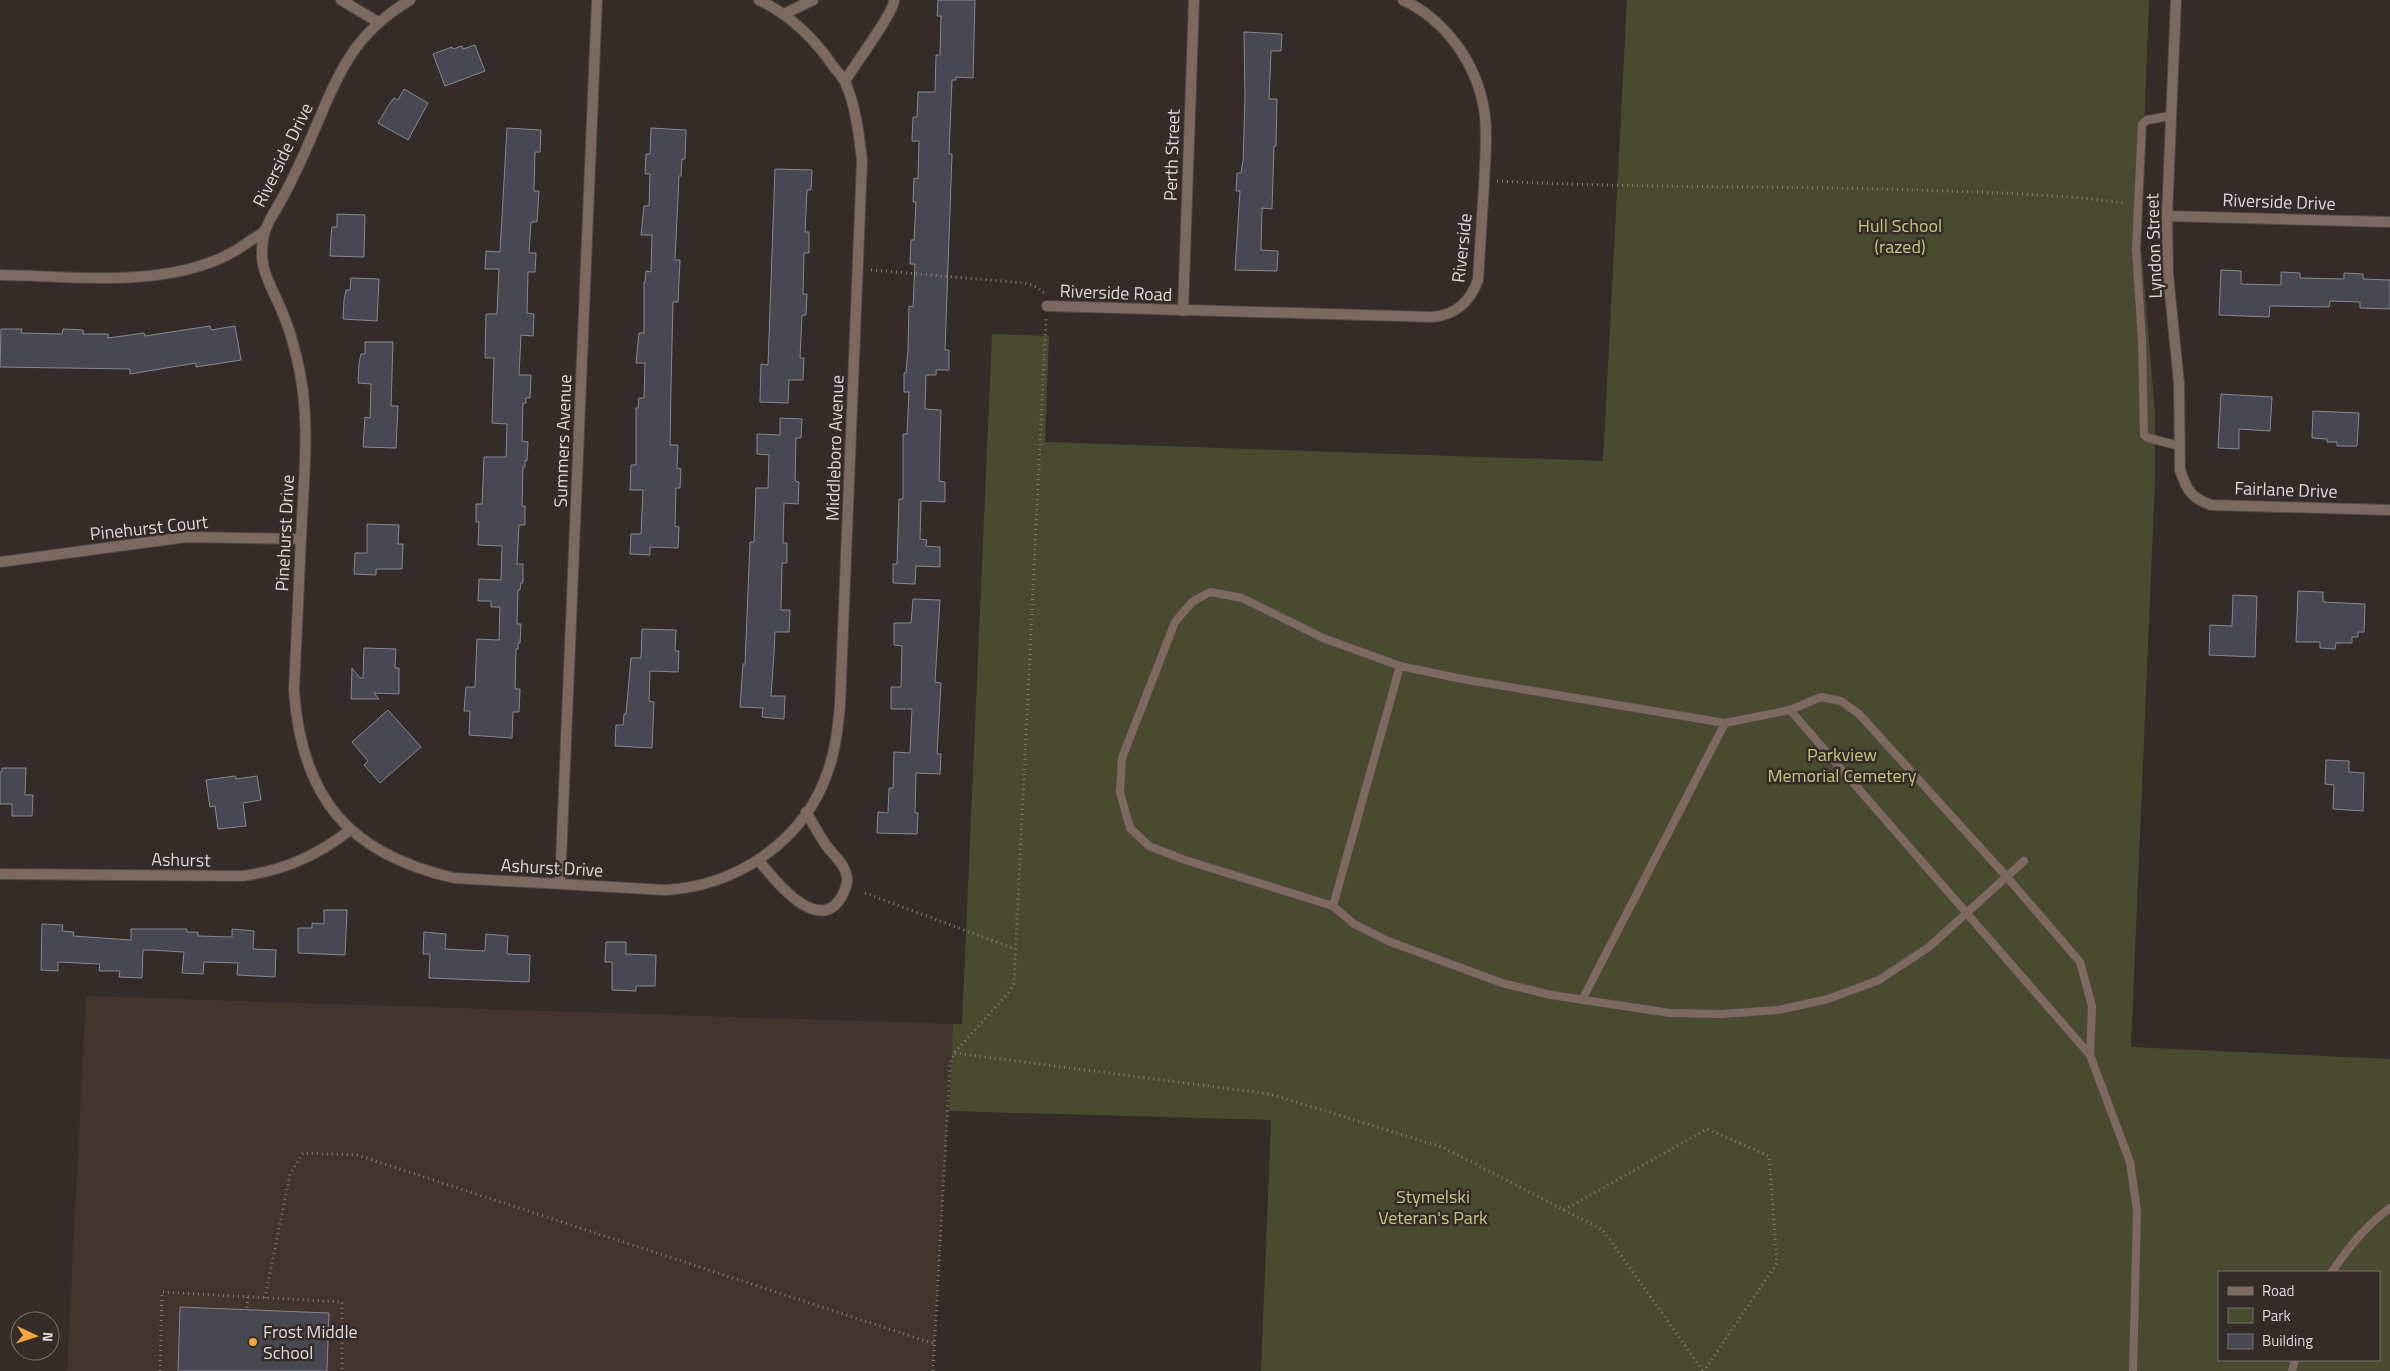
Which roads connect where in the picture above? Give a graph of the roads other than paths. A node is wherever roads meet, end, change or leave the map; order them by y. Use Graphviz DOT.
graph roads {
  1 [pos="341,0"];
  2 [pos="410,0"];
  3 [pos="597,0"];
  4 [pos="759,0"];
  5 [pos="813,0"];
  6 [pos="894,0"];
  7 [pos="1194,0"];
  8 [pos="1404,0"];
  9 [pos="2176,0"];
  10 [pos="784,14"];
  11 [pos="378,22"];
  12 [pos="845,81"];
  13 [pos="2170,116"];
  14 [pos="2167,216"];
  15 [pos="2390,222"];
  16 [pos="265,230"];
  17 [pos="0,275"];
  18 [pos="1047,306"];
  19 [pos="1183,311"];
  20 [pos="2180,446"];
  21 [pos="2188,488"];
  22 [pos="2390,510"];
  23 [pos="301,539"];
  24 [pos="0,562"];
  25 [pos="1400,666"];
  26 [pos="1790,710"];
  27 [pos="1725,723"];
  28 [pos="806,812"];
  29 [pos="350,830"];
  30 [pos="788,834"];
  31 [pos="759,861"];
  32 [pos="2024,861"];
  33 [pos="0,874"];
  34 [pos="2006,876"];
  35 [pos="560,884"];
  36 [pos="1333,906"];
  37 [pos="1967,913"];
  38 [pos="1582,1000"];
  39 [pos="2090,1054"];
  40 [pos="2390,1208"];
  41 [pos="2333,1271"];
  42 [pos="2132,1371"];
  1 -- 11 [label="street"];
  2 -- 11 [label="street, Riverside Drive"];
  3 -- 35 [label="street, Summers Avenue"];
  4 -- 10 [label="street"];
  5 -- 10 [label="street"];
  6 -- 12 [label="street"];
  7 -- 19 [label="street, Perth Street"];
  8 -- 19 [label="street, Riverside"];
  9 -- 13 [label="street, Lyndon Street"];
  10 -- 12 [label="street, Middleboro Avenue"];
  11 -- 16 [label="street, Riverside Drive"];
  12 -- 28 [label="street, Middleboro Avenue"];
  13 -- 14 [label="street, Lyndon Street"];
  13 -- 20 [label="lane"];
  14 -- 15 [label="street, Riverside Drive"];
  14 -- 20 [label="street, Lyndon Street"];
  16 -- 17 [label="street, Riverside Drive"];
  16 -- 23 [label="street, Pinehurst Drive"];
  18 -- 19 [label="street, Riverside Road"];
  20 -- 21 [label="street, Lyndon Street"];
  21 -- 22 [label="street, Fairlane Drive"];
  23 -- 24 [label="street, Pinehurst Court"];
  23 -- 29 [label="street, Pinehurst Drive"];
  25 -- 27 [label="lane"];
  25 -- 36 [label="lane"];
  25 -- 36 [label="lane"];
  26 -- 27 [label="lane"];
  26 -- 34 [label="lane"];
  26 -- 37 [label="lane"];
  27 -- 38 [label="lane"];
  28 -- 30 [label="street, Middleboro Avenue"];
  28 -- 31 [label="street"];
  29 -- 33 [label="street, Ashurst"];
  29 -- 35 [label="street, Ashurst Drive"];
  30 -- 31 [label="street, Ashurst Drive"];
  31 -- 35 [label="street, Ashurst Drive"];
  32 -- 34 [label="lane"];
  34 -- 37 [label="lane"];
  34 -- 39 [label="lane"];
  36 -- 38 [label="lane"];
  37 -- 38 [label="lane"];
  37 -- 39 [label="lane"];
  39 -- 42 [label="lane"];
  40 -- 41 [label="lane"];
}
